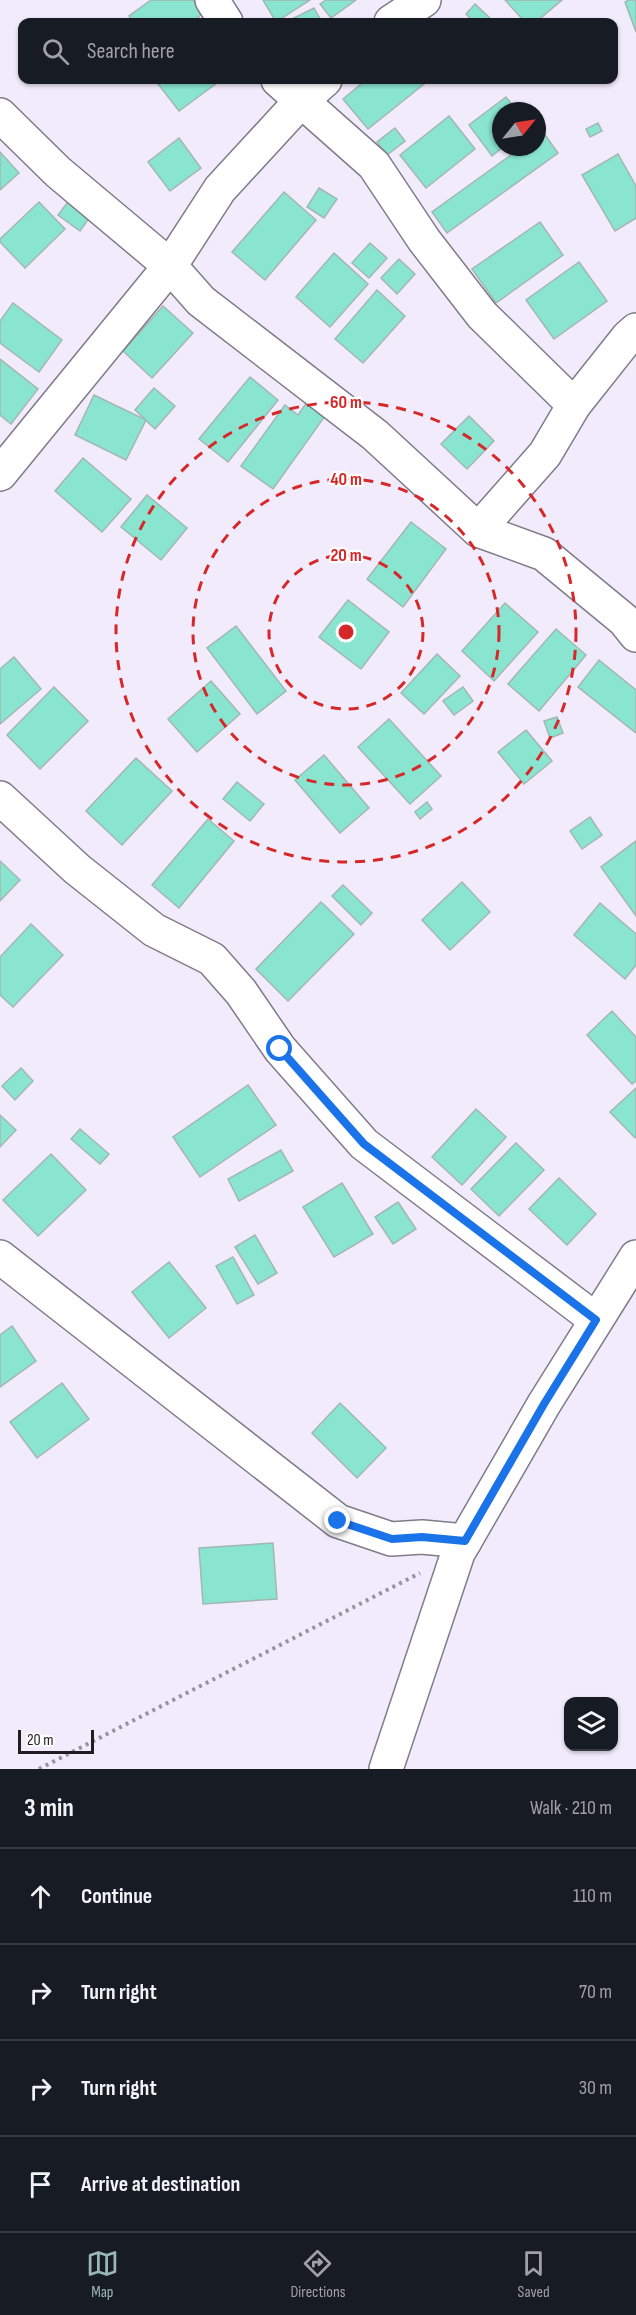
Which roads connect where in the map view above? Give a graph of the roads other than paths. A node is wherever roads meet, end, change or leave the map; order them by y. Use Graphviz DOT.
graph roads {
  1 [pos="212,0"];
  2 [pos="424,0"];
  3 [pos="223,18"];
  4 [pos="397,18"];
  5 [pos="311,84"];
  6 [pos="289,90"];
  7 [pos="0,115"];
  8 [pos="170,266"];
  9 [pos="636,330"];
  10 [pos="574,405"];
  11 [pos="0,474"];
  12 [pos="478,530"];
  13 [pos="636,635"];
  14 [pos="0,798"];
  15 [pos="0,1257"];
  16 [pos="636,1257"];
  17 [pos="596,1320"];
  18 [pos="461,1547"];
  19 [pos="386,1769"];
  1 -- 3 [label="street"];
  2 -- 4 [label="street"];
  5 -- 6 [label="street"];
  6 -- 8 [label="street"];
  6 -- 10 [label="street"];
  7 -- 8 [label="street"];
  8 -- 11 [label="street"];
  8 -- 12 [label="street"];
  9 -- 10 [label="street"];
  10 -- 12 [label="street"];
  12 -- 13 [label="street"];
  14 -- 17 [label="street"];
  15 -- 18 [label="street"];
  16 -- 17 [label="street"];
  17 -- 18 [label="street"];
  18 -- 19 [label="street"];
}
